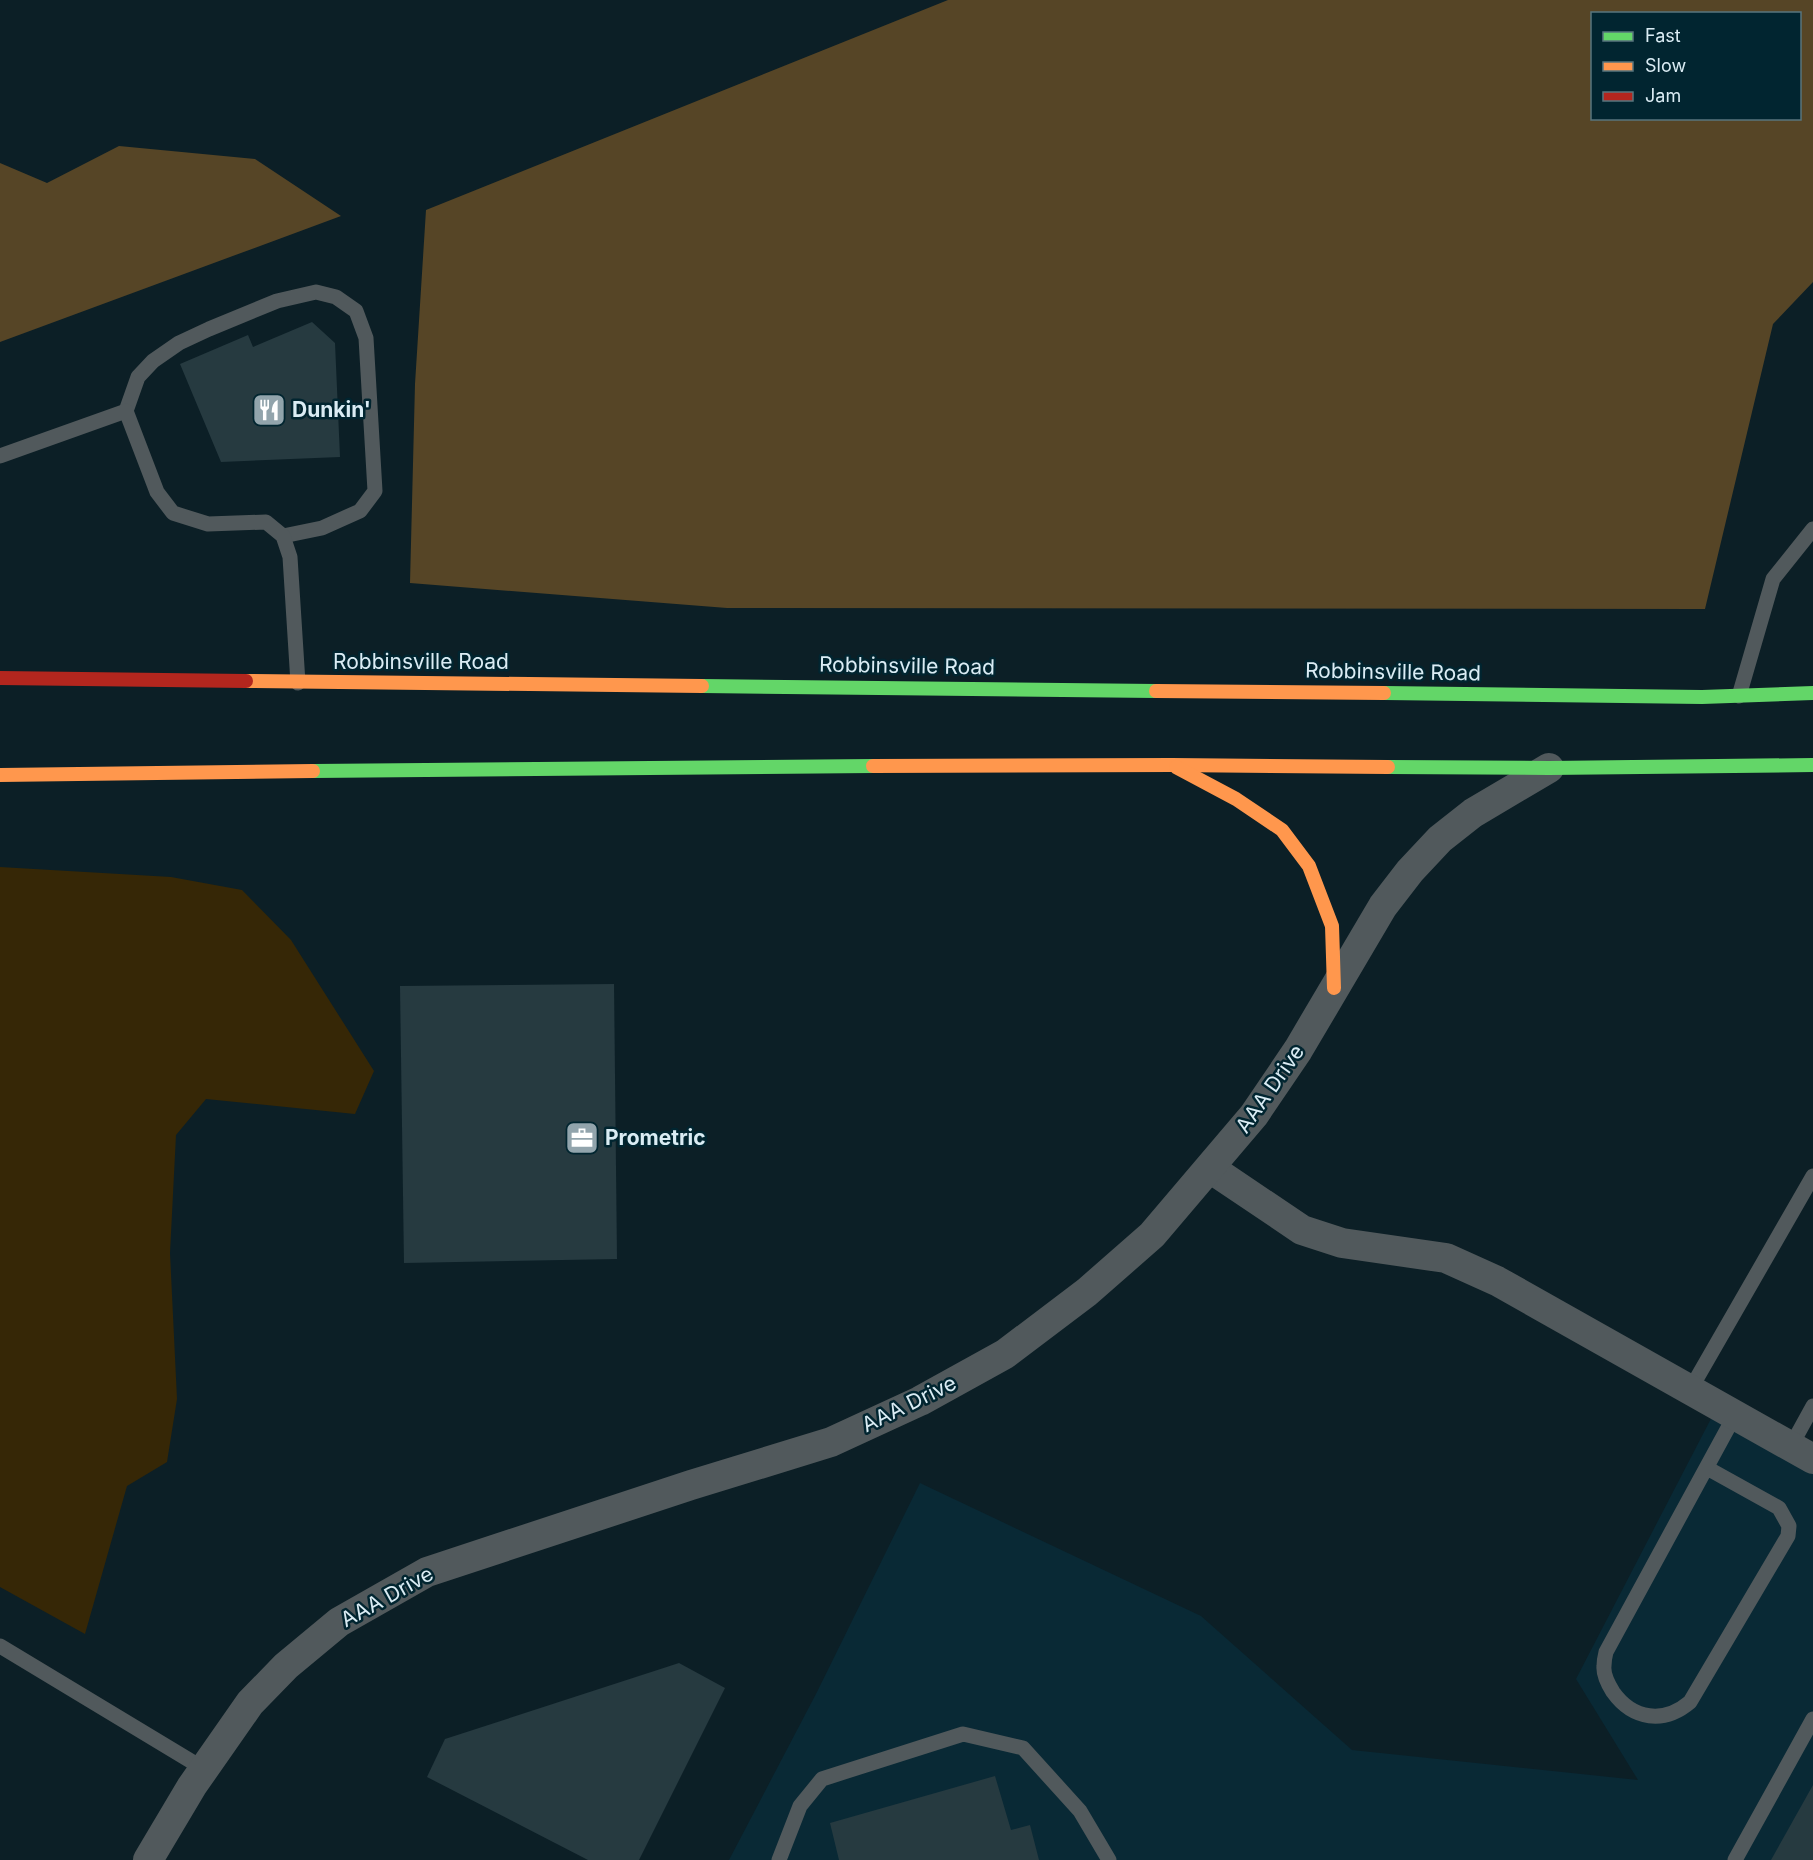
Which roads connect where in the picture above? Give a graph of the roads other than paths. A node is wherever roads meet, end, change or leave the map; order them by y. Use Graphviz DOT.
graph roads {
  1 [pos="126,411"];
  2 [pos="0,456"];
  3 [pos="1813,529"];
  4 [pos="283,536"];
  5 [pos="0,678"];
  6 [pos="298,682"];
  7 [pos="1813,693"];
  8 [pos="1738,696"];
  9 [pos="1172,765"];
  10 [pos="1813,765"];
  11 [pos="1549,768"];
  12 [pos="0,776"];
  13 [pos="1334,988"];
  14 [pos="1210,1168"];
  15 [pos="1813,1176"];
  16 [pos="1690,1390"];
  17 [pos="1813,1406"];
  18 [pos="1735,1415"];
  19 [pos="1802,1453"];
  20 [pos="1707,1468"];
  21 [pos="0,1646"];
  22 [pos="1813,1719"];
  23 [pos="204,1769"];
  24 [pos="148,1860"];
  25 [pos="779,1860"];
  26 [pos="1109,1860"];
  27 [pos="1735,1860"];
  1 -- 2 [label="lane"];
  1 -- 4 [label="lane"];
  1 -- 4 [label="lane"];
  3 -- 8 [label="lane"];
  4 -- 6 [label="lane"];
  5 -- 6 [label="highway, Robbinsville Road"];
  6 -- 8 [label="highway, Robbinsville Road"];
  7 -- 8 [label="highway, Robbinsville Road"];
  9 -- 11 [label="highway"];
  9 -- 12 [label="highway"];
  9 -- 13 [label="highway"];
  10 -- 11 [label="highway"];
  11 -- 13 [label="street, AAA Drive"];
  13 -- 14 [label="street, AAA Drive"];
  14 -- 16 [label="street"];
  14 -- 23 [label="street, AAA Drive"];
  15 -- 16 [label="lane"];
  16 -- 18 [label="street"];
  17 -- 19 [label="lane"];
  18 -- 19 [label="street"];
  18 -- 20 [label="lane"];
  20 -- 20 [label="lane"];
  21 -- 23 [label="lane"];
  22 -- 27 [label="lane"];
  23 -- 24 [label="street, AAA Drive"];
  25 -- 26 [label="lane"];
}
